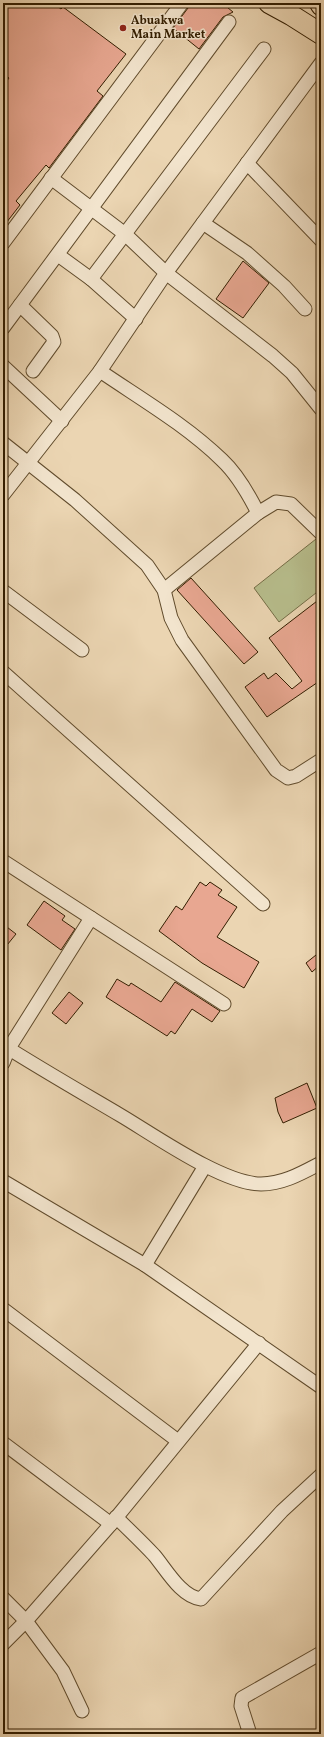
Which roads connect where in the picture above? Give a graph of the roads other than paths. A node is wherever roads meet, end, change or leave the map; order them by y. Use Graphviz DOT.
graph roads {
  1 [pos="182,3"];
  2 [pos="269,3"];
  3 [pos="229,22"];
  4 [pos="321,34"];
  5 [pos="264,49"];
  6 [pos="321,64"];
  7 [pos="247,163"];
  8 [pos="51,178"];
  9 [pos="92,209"];
  10 [pos="203,223"];
  11 [pos="125,234"];
  12 [pos="321,240"];
  13 [pos="3,243"];
  14 [pos="58,255"];
  15 [pos="166,273"];
  16 [pos="91,279"];
  17 [pos="20,305"];
  18 [pos="305,309"];
  19 [pos="136,319"];
  20 [pos="3,328"];
  21 [pos="3,366"];
  22 [pos="33,371"];
  23 [pos="100,371"];
  24 [pos="321,409"];
  25 [pos="62,421"];
  26 [pos="3,443"];
  27 [pos="28,463"];
  28 [pos="3,495"];
  29 [pos="258,513"];
  30 [pos="321,533"];
  31 [pos="164,590"];
  32 [pos="3,591"];
  33 [pos="82,650"];
  34 [pos="3,672"];
  35 [pos="321,760"];
  36 [pos="3,861"];
  37 [pos="263,904"];
  38 [pos="90,918"];
  39 [pos="224,1004"];
  40 [pos="6,1047"];
  41 [pos="3,1063"];
  42 [pos="321,1163"];
  43 [pos="206,1166"];
  44 [pos="3,1181"];
  45 [pos="145,1265"];
  46 [pos="3,1309"];
  47 [pos="259,1343"];
  48 [pos="321,1387"];
  49 [pos="178,1441"];
  50 [pos="3,1443"];
  51 [pos="321,1474"];
  52 [pos="113,1521"];
  53 [pos="3,1598"];
  54 [pos="26,1621"];
  55 [pos="3,1644"];
  56 [pos="321,1653"];
  57 [pos="82,1711"];
  58 [pos="250,1734"];
  1 -- 8 [label="street"];
  2 -- 4 [label="main road"];
  3 -- 9 [label="street"];
  5 -- 11 [label="street"];
  6 -- 7 [label="street"];
  7 -- 10 [label="street"];
  7 -- 12 [label="street"];
  8 -- 9 [label="street"];
  8 -- 13 [label="street"];
  9 -- 11 [label="street"];
  9 -- 14 [label="street"];
  10 -- 15 [label="street"];
  10 -- 18 [label="street"];
  11 -- 15 [label="street"];
  11 -- 16 [label="street"];
  14 -- 16 [label="street"];
  14 -- 17 [label="street"];
  15 -- 19 [label="street"];
  15 -- 24 [label="street"];
  16 -- 19 [label="street"];
  17 -- 20 [label="street"];
  17 -- 22 [label="street"];
  19 -- 23 [label="street"];
  21 -- 25 [label="street"];
  23 -- 25 [label="street"];
  23 -- 29 [label="street"];
  25 -- 27 [label="street"];
  26 -- 27 [label="street"];
  27 -- 28 [label="street"];
  27 -- 31 [label="street"];
  29 -- 30 [label="street"];
  29 -- 31 [label="street"];
  31 -- 35 [label="street"];
  32 -- 33 [label="street"];
  34 -- 37 [label="street"];
  36 -- 38 [label="street"];
  38 -- 39 [label="street"];
  38 -- 40 [label="street"];
  40 -- 41 [label="street"];
  40 -- 43 [label="street"];
  42 -- 43 [label="street"];
  43 -- 45 [label="street"];
  44 -- 45 [label="street"];
  45 -- 47 [label="street"];
  46 -- 49 [label="street"];
  47 -- 48 [label="street"];
  47 -- 49 [label="street"];
  49 -- 52 [label="street"];
  50 -- 52 [label="street"];
  51 -- 52 [label="street"];
  52 -- 54 [label="street"];
  53 -- 54 [label="street"];
  54 -- 55 [label="street"];
  54 -- 57 [label="street"];
  56 -- 58 [label="street"];
}
